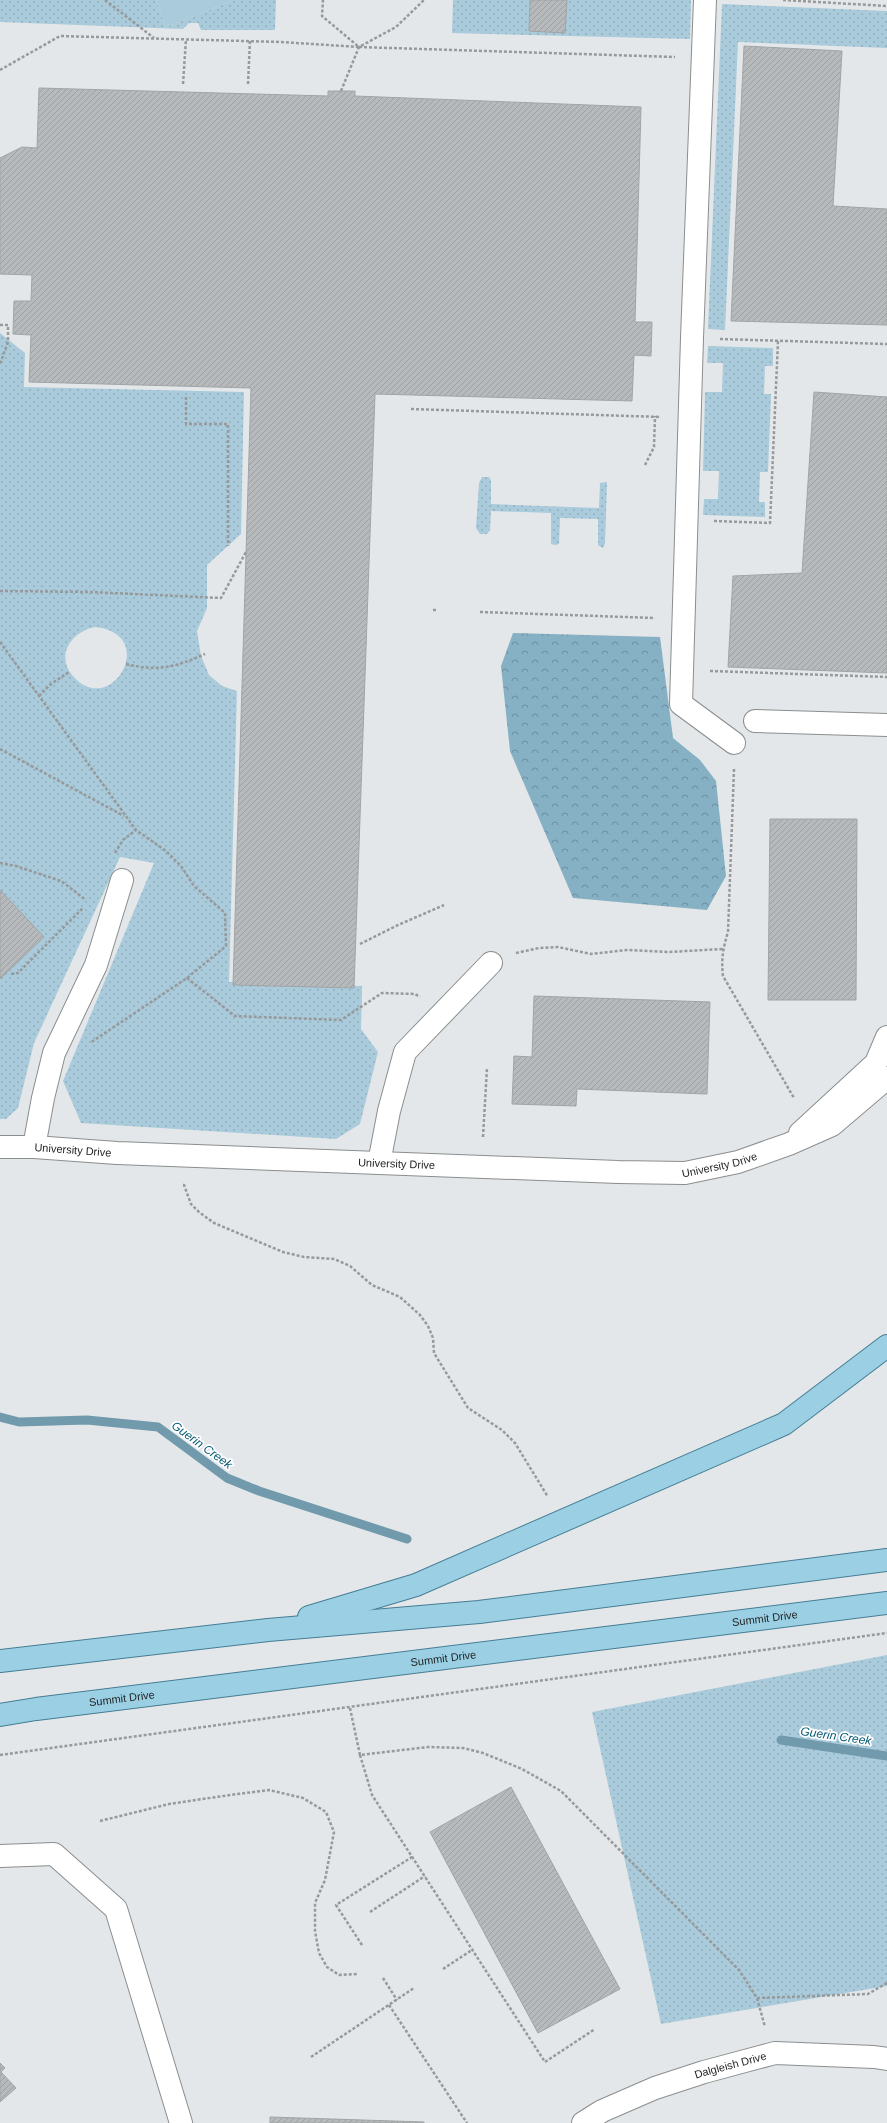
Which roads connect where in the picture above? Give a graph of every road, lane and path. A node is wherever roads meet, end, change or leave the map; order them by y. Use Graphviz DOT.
graph roads {
  1 [pos="105,0"];
  2 [pos="324,0"];
  3 [pos="424,0"];
  4 [pos="705,0"];
  5 [pos="782,0"];
  6 [pos="838,1"];
  7 [pos="887,6"];
  8 [pos="154,38"];
  9 [pos="186,39"];
  10 [pos="250,40"];
  11 [pos="360,47"];
  12 [pos="703,58"];
  13 [pos="0,70"];
  14 [pos="183,84"];
  15 [pos="248,84"];
  16 [pos="341,91"];
  17 [pos="0,325"];
  18 [pos="692,338"];
  19 [pos="778,341"];
  20 [pos="887,344"];
  21 [pos="0,364"];
  22 [pos="186,397"];
  23 [pos="411,410"];
  24 [pos="655,416"];
  25 [pos="690,418"];
  26 [pos="645,465"];
  27 [pos="687,520"];
  28 [pos="228,546"];
  29 [pos="246,552"];
  30 [pos="0,591"];
  31 [pos="433,610"];
  32 [pos="438,610"];
  33 [pos="480,612"];
  34 [pos="684,619"];
  35 [pos="206,654"];
  36 [pos="126,664"];
  37 [pos="682,670"];
  38 [pos="70,672"];
  39 [pos="887,677"];
  40 [pos="39,696"];
  41 [pos="755,721"];
  42 [pos="887,725"];
  43 [pos="734,743"];
  44 [pos="0,749"];
  45 [pos="126,817"];
  46 [pos="136,830"];
  47 [pos="113,859"];
  48 [pos="0,863"];
  49 [pos="122,880"];
  50 [pos="444,905"];
  51 [pos="360,944"];
  52 [pos="723,949"];
  53 [pos="491,963"];
  54 [pos="11,974"];
  55 [pos="187,978"];
  56 [pos="421,998"];
  57 [pos="887,1037"];
  58 [pos="487,1068"];
  59 [pos="887,1078"];
  60 [pos="794,1098"];
  61 [pos="483,1137"];
  62 [pos="789,1144"];
  63 [pos="0,1147"];
  64 [pos="34,1147"];
  65 [pos="379,1163"];
  66 [pos="184,1185"];
  67 [pos="887,1346"];
  68 [pos="562,1521"];
  69 [pos="887,1560"];
  70 [pos="887,1603"];
  71 [pos="268,1630"];
  72 [pos="887,1633"];
  73 [pos="0,1661"];
  74 [pos="350,1708"];
  75 [pos="0,1715"];
  76 [pos="0,1755"];
  77 [pos="360,1755"];
  78 [pos="100,1821"];
  79 [pos="0,1856"];
  80 [pos="412,1857"];
  81 [pos="425,1876"];
  82 [pos="370,1912"];
  83 [pos="362,1945"];
  84 [pos="472,1950"];
  85 [pos="443,1969"];
  86 [pos="358,1974"];
  87 [pos="384,1978"];
  88 [pos="887,1983"];
  89 [pos="414,1988"];
  90 [pos="756,1998"];
  91 [pos="397,2000"];
  92 [pos="389,2005"];
  93 [pos="764,2021"];
  94 [pos="595,2029"];
  95 [pos="311,2057"];
  96 [pos="887,2059"];
  97 [pos="181,2123"];
  98 [pos="467,2123"];
  99 [pos="582,2123"];
  1 -- 8 [label="path"];
  2 -- 11 [label="path"];
  3 -- 11 [label="path"];
  4 -- 12 [label="street"];
  5 -- 6 [label="path"];
  6 -- 7 [label="path"];
  8 -- 9 [label="path"];
  8 -- 13 [label="path"];
  9 -- 10 [label="path"];
  9 -- 14 [label="path"];
  10 -- 11 [label="path"];
  10 -- 15 [label="path"];
  11 -- 12 [label="path"];
  11 -- 16 [label="path"];
  12 -- 18 [label="street"];
  17 -- 21 [label="path"];
  18 -- 19 [label="path"];
  18 -- 25 [label="street"];
  19 -- 20 [label="path"];
  19 -- 27 [label="path"];
  22 -- 28 [label="path"];
  23 -- 24 [label="path"];
  24 -- 25 [label="path"];
  24 -- 26 [label="path"];
  25 -- 27 [label="street"];
  27 -- 34 [label="street"];
  29 -- 30 [label="path"];
  31 -- 32 [label="path"];
  33 -- 34 [label="path"];
  34 -- 37 [label="street"];
  35 -- 36 [label="path"];
  37 -- 39 [label="path"];
  37 -- 43 [label="street"];
  38 -- 40 [label="path"];
  41 -- 42 [label="street"];
  43 -- 52 [label="path"];
  44 -- 45 [label="path"];
  46 -- 47 [label="path"];
  48 -- 54 [label="path"];
  49 -- 64 [label="street"];
  50 -- 51 [label="path"];
  52 -- 53 [label="path"];
  52 -- 60 [label="path"];
  53 -- 65 [label="street"];
  55 -- 56 [label="path"];
  57 -- 62 [label="street, University Drive"];
  58 -- 61 [label="path"];
  59 -- 62 [label="street, University Drive"];
  62 -- 65 [label="street, University Drive"];
  63 -- 64 [label="street, University Drive"];
  64 -- 65 [label="street, University Drive"];
  66 -- 68 [label="path"];
  67 -- 68 [label="main road"];
  68 -- 71 [label="main road"];
  69 -- 71 [label="main road"];
  70 -- 75 [label="main road, Summit Drive"];
  71 -- 73 [label="main road"];
  72 -- 74 [label="path"];
  74 -- 76 [label="path"];
  74 -- 77 [label="path"];
  77 -- 80 [label="path"];
  77 -- 90 [label="path"];
  78 -- 86 [label="path"];
  79 -- 97 [label="street"];
  80 -- 81 [label="path"];
  80 -- 83 [label="path"];
  81 -- 82 [label="path"];
  81 -- 84 [label="path"];
  84 -- 85 [label="path"];
  84 -- 94 [label="path"];
  87 -- 91 [label="path"];
  88 -- 90 [label="path"];
  89 -- 91 [label="path"];
  90 -- 93 [label="path"];
  91 -- 92 [label="path"];
  92 -- 95 [label="path"];
  92 -- 98 [label="path"];
  96 -- 99 [label="street, Dalgleish Drive"];
}
